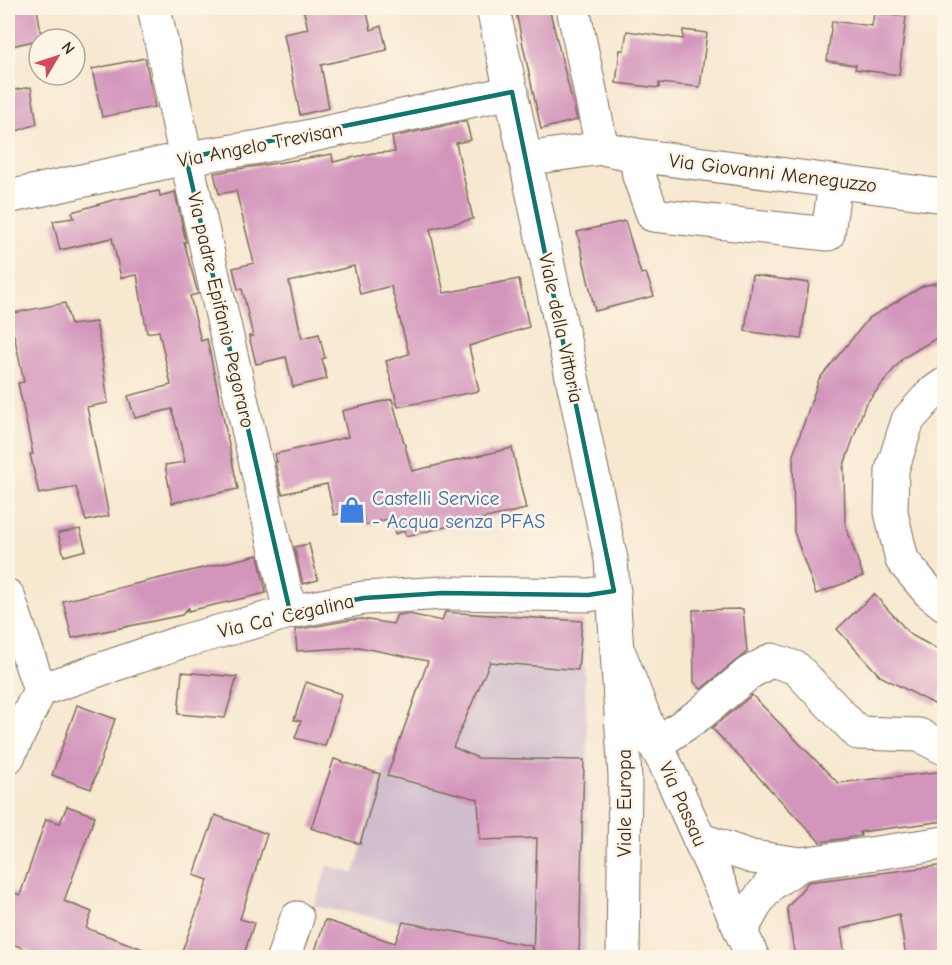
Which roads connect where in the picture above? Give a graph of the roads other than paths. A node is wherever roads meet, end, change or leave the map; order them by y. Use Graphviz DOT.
graph roads {
  1 [pos="154,8"];
  2 [pos="493,8"];
  3 [pos="573,8"];
  4 [pos="512,92"];
  5 [pos="602,148"];
  6 [pos="636,155"];
  7 [pos="186,158"];
  8 [pos="525,159"];
  9 [pos="835,182"];
  10 [pos="945,196"];
  11 [pos="8,197"];
  12 [pos="945,385"];
  13 [pos="614,591"];
  14 [pos="8,596"];
  15 [pos="945,604"];
  16 [pos="290,612"];
  17 [pos="618,649"];
  18 [pos="40,690"];
  19 [pos="655,745"];
  20 [pos="945,748"];
  21 [pos="8,757"];
  22 [pos="699,839"];
  23 [pos="945,843"];
  24 [pos="801,864"];
  25 [pos="297,918"];
  26 [pos="747,944"];
  27 [pos="283,957"];
  28 [pos="623,957"];
  1 -- 7 [label="street, Via padre Epifanio Pegoraro"];
  2 -- 4 [label="street, Viale della Vittoria"];
  3 -- 5 [label="street"];
  4 -- 7 [label="street, Via Angelo Trevisan"];
  4 -- 8 [label="street, Viale della Vittoria"];
  5 -- 6 [label="street, Via Giovanni Meneguzzo"];
  5 -- 8 [label="street, Via Giovanni Meneguzzo"];
  6 -- 9 [label="street, Via Giovanni Meneguzzo"];
  6 -- 9 [label="street"];
  7 -- 11 [label="street, Via Angelo Trevisan"];
  7 -- 16 [label="street, Via padre Epifanio Pegoraro"];
  8 -- 13 [label="street, Viale della Vittoria"];
  9 -- 10 [label="street, Via Giovanni Meneguzzo"];
  12 -- 15 [label="street"];
  13 -- 16 [label="street, Via Ca' Cegalina"];
  13 -- 17 [label="street, Viale della Vittoria"];
  14 -- 18 [label="street"];
  16 -- 18 [label="street, Via Ca' Cegalina"];
  17 -- 19 [label="street, Via Passau"];
  17 -- 28 [label="street, Viale Europa"];
  18 -- 21 [label="street"];
  19 -- 20 [label="street"];
  19 -- 22 [label="street, Via Passau"];
  22 -- 24 [label="street"];
  22 -- 26 [label="street, Via Passau"];
  23 -- 24 [label="street"];
  24 -- 26 [label="street"];
  25 -- 27 [label="street"];
}
